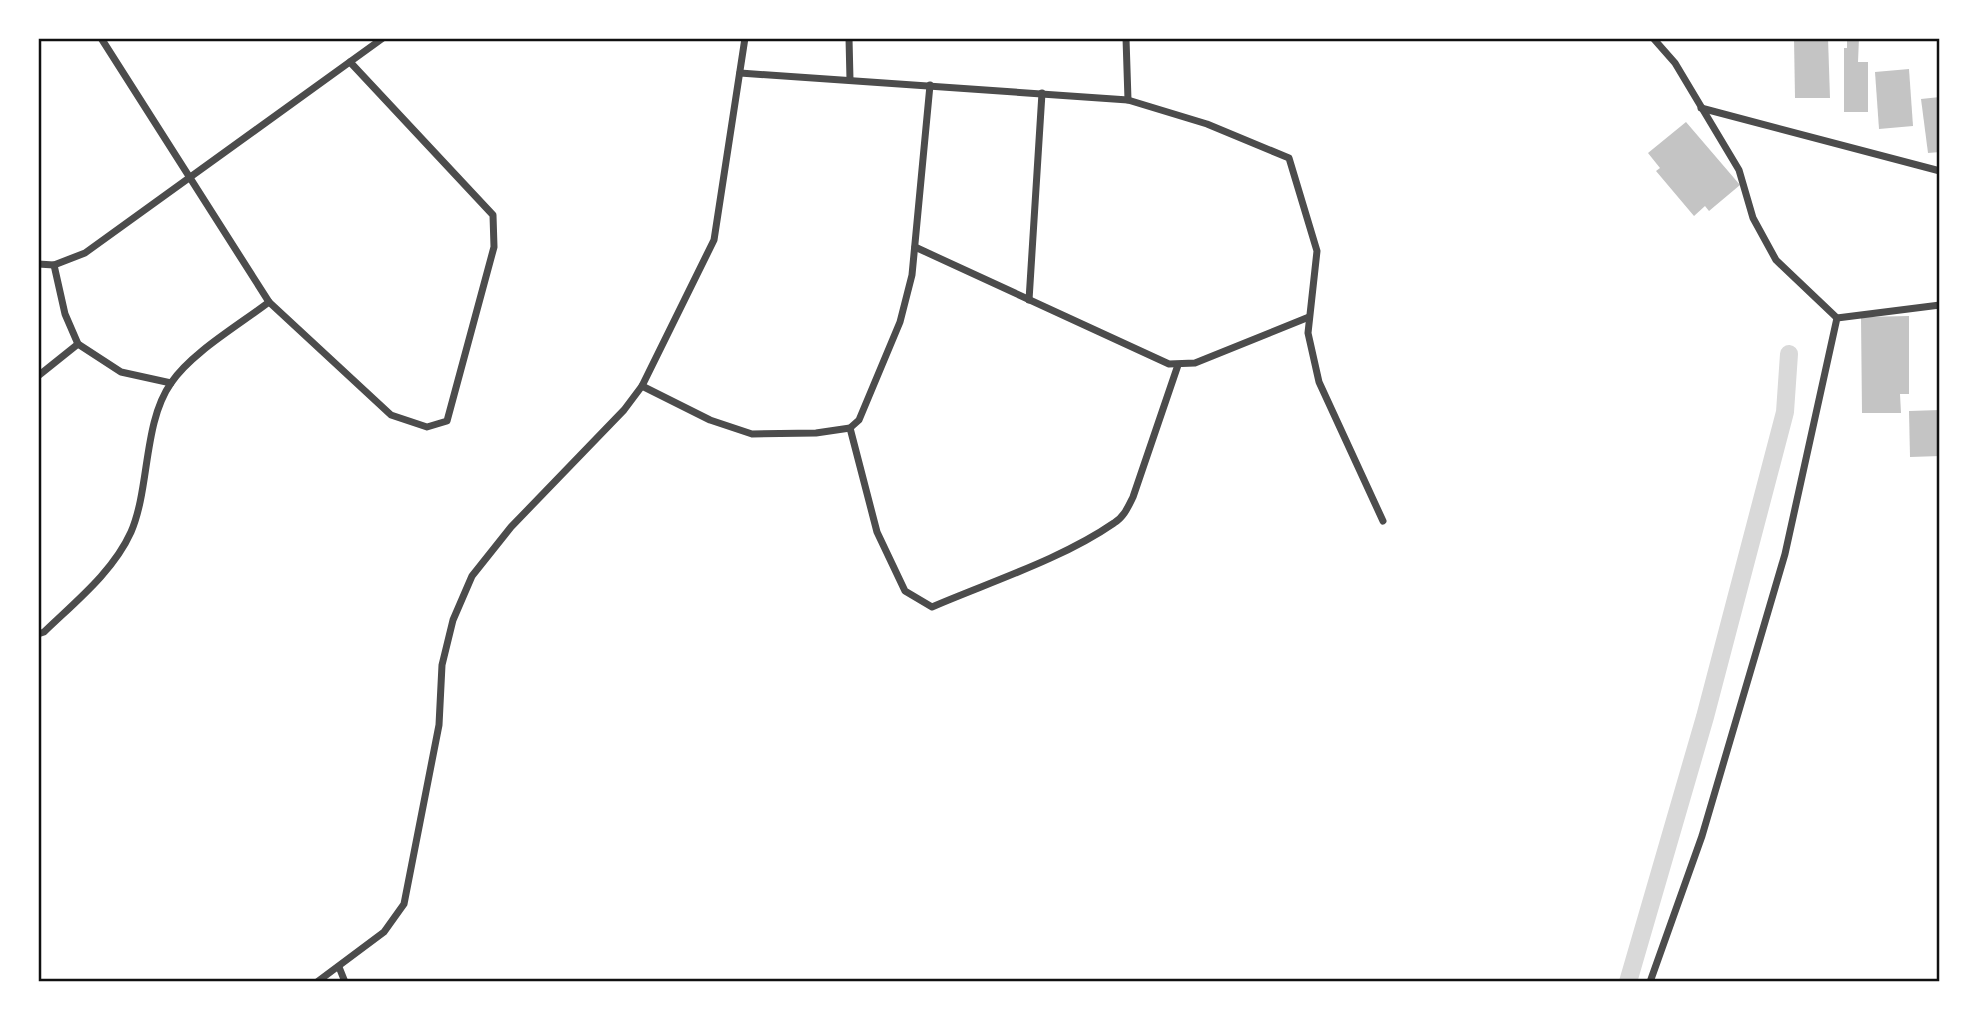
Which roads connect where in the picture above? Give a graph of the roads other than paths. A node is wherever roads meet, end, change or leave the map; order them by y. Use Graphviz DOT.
graph roads {
  1 [pos="100,38"];
  2 [pos="383,38"];
  3 [pos="745,38"];
  4 [pos="849,38"];
  5 [pos="1126,38"];
  6 [pos="1653,38"];
  7 [pos="350,62"];
  8 [pos="740,72"];
  9 [pos="850,80"];
  10 [pos="930,85"];
  11 [pos="1042,93"];
  12 [pos="1128,100"];
  13 [pos="1701,108"];
  14 [pos="1940,171"];
  15 [pos="189,176"];
  16 [pos="915,247"];
  17 [pos="38,264"];
  18 [pos="54,265"];
  19 [pos="1029,300"];
  20 [pos="269,302"];
  21 [pos="1940,305"];
  22 [pos="1310,317"];
  23 [pos="1837,318"];
  24 [pos="78,344"];
  25 [pos="1178,365"];
  26 [pos="38,376"];
  27 [pos="171,383"];
  28 [pos="642,386"];
  29 [pos="850,428"];
  30 [pos="1383,521"];
  31 [pos="38,634"];
  32 [pos="339,967"];
  33 [pos="317,982"];
  34 [pos="345,982"];
  35 [pos="1650,982"];
  1 -- 15 [label="street"];
  2 -- 7 [label="street"];
  3 -- 8 [label="street"];
  4 -- 9 [label="street"];
  5 -- 12 [label="street"];
  6 -- 13 [label="street"];
  7 -- 15 [label="street"];
  7 -- 20 [label="street"];
  8 -- 9 [label="street"];
  8 -- 28 [label="street"];
  9 -- 10 [label="street"];
  10 -- 11 [label="street"];
  10 -- 16 [label="street"];
  11 -- 12 [label="street"];
  11 -- 19 [label="street"];
  12 -- 22 [label="street"];
  13 -- 14 [label="street"];
  13 -- 23 [label="street"];
  15 -- 18 [label="street"];
  15 -- 20 [label="street"];
  16 -- 19 [label="street"];
  16 -- 29 [label="street"];
  17 -- 18 [label="street"];
  18 -- 24 [label="street"];
  19 -- 25 [label="street"];
  20 -- 27 [label="street"];
  21 -- 23 [label="street"];
  22 -- 25 [label="street"];
  22 -- 30 [label="street"];
  23 -- 35 [label="street"];
  24 -- 26 [label="street"];
  24 -- 27 [label="street"];
  25 -- 29 [label="street"];
  27 -- 31 [label="street"];
  28 -- 29 [label="street"];
  28 -- 32 [label="street"];
  32 -- 33 [label="street"];
  32 -- 34 [label="street"];
}
